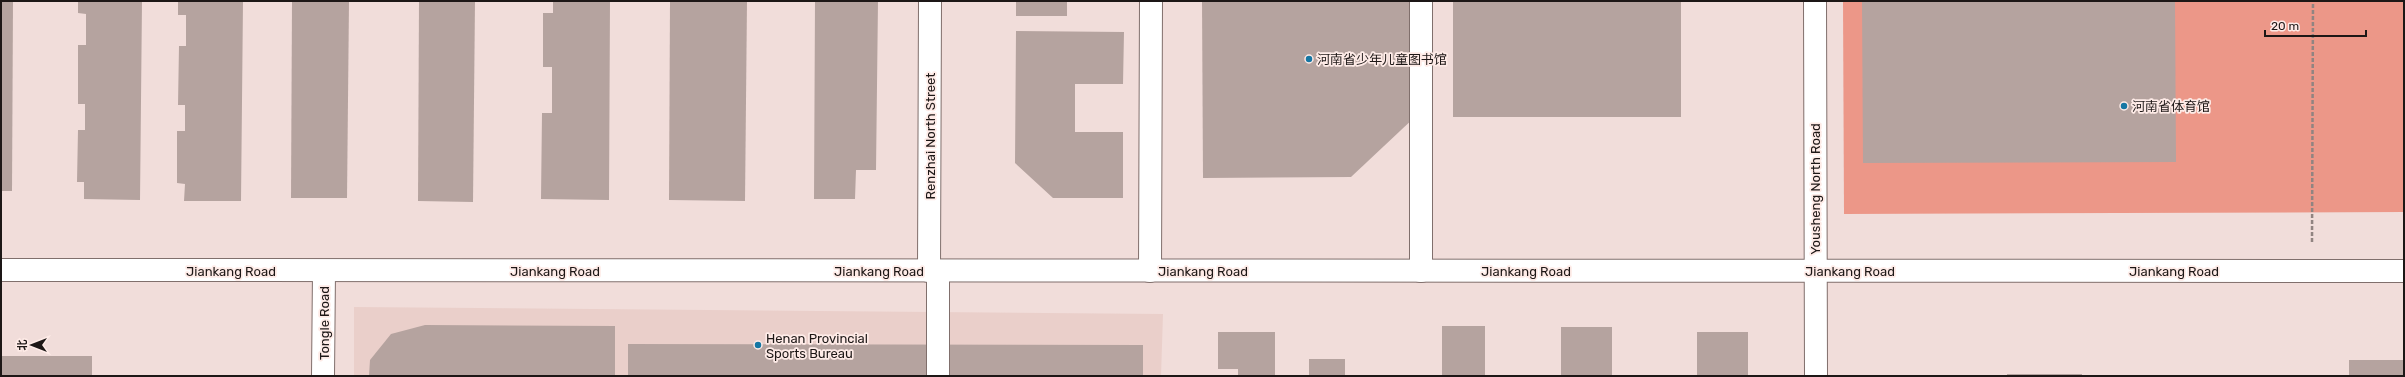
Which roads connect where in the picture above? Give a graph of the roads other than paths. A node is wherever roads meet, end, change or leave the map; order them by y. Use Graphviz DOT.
graph roads {
  1 [pos="930,1"];
  2 [pos="1151,1"];
  3 [pos="1421,1"];
  4 [pos="1815,1"];
  5 [pos="1,270"];
  6 [pos="324,271"];
  7 [pos="934,271"];
  8 [pos="1150,271"];
  9 [pos="1421,271"];
  10 [pos="1816,271"];
  11 [pos="2404,272"];
  12 [pos="323,376"];
  13 [pos="938,376"];
  14 [pos="1816,376"];
  1 -- 7 [label="street, Renzhai North Street"];
  2 -- 8 [label="street"];
  3 -- 9 [label="street"];
  4 -- 10 [label="street, Yousheng North Road"];
  5 -- 6 [label="street, Jiankang Road"];
  6 -- 7 [label="street, Jiankang Road"];
  6 -- 12 [label="street, Tongle Road"];
  7 -- 8 [label="street, Jiankang Road"];
  7 -- 13 [label="street, Renzhai North Street"];
  8 -- 9 [label="street, Jiankang Road"];
  9 -- 10 [label="street, Jiankang Road"];
  10 -- 11 [label="street, Jiankang Road"];
  10 -- 14 [label="street, Yousheng North Road"];
}
